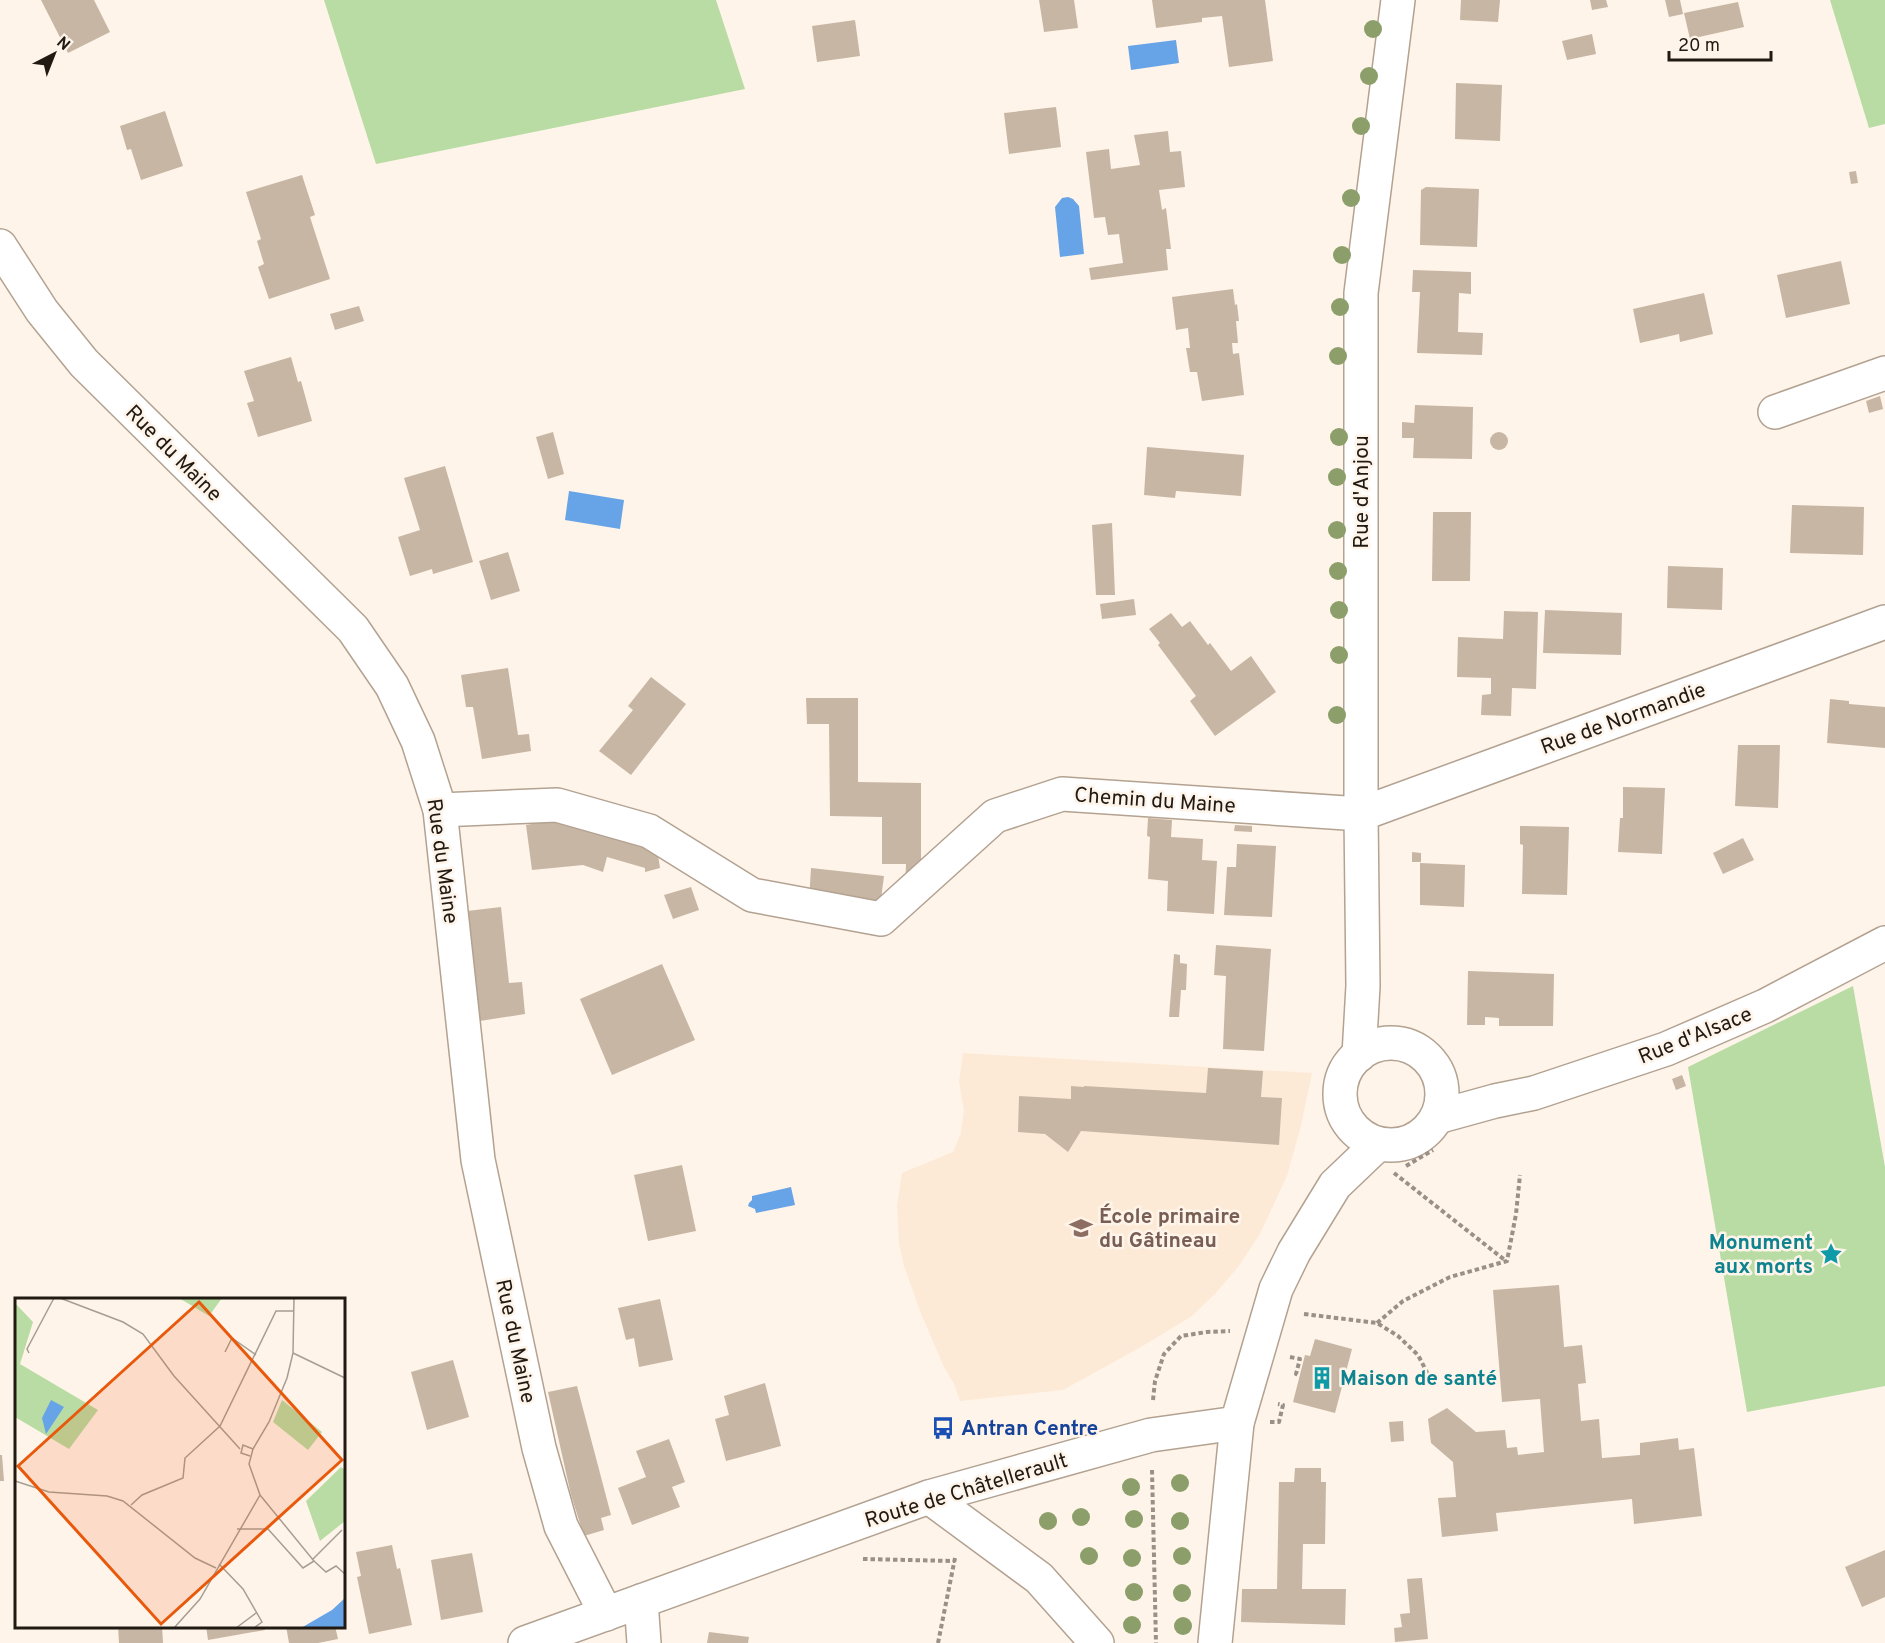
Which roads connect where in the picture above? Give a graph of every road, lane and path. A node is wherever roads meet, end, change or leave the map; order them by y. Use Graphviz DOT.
graph roads {
  1 [pos="1398,0"];
  2 [pos="0,246"];
  3 [pos="1885,373"];
  4 [pos="1775,412"];
  5 [pos="1885,622"];
  6 [pos="440,810"];
  7 [pos="1361,814"];
  8 [pos="1885,943"];
  9 [pos="1363,986"];
  10 [pos="1399,1044"];
  11 [pos="1359,1055"];
  12 [pos="1437,1071"];
  13 [pos="1495,1101"];
  14 [pos="1347,1120"];
  15 [pos="1437,1133"];
  16 [pos="1378,1144"];
  17 [pos="1393,1172"];
  18 [pos="1521,1175"];
  19 [pos="1385,1179"];
  20 [pos="1335,1185"];
  21 [pos="1507,1261"];
  22 [pos="1377,1323"];
  23 [pos="1237,1423"];
  24 [pos="929,1497"];
  25 [pos="964,1523"];
  26 [pos="853,1559"];
  27 [pos="955,1561"];
  28 [pos="641,1601"];
  29 [pos="606,1614"];
  30 [pos="525,1643"];
  31 [pos="645,1643"];
  32 [pos="939,1643"];
  33 [pos="1097,1643"];
  34 [pos="1215,1643"];
  1 -- 7 [label="street, Rue d'Anjou"];
  2 -- 6 [label="street, Rue du Maine"];
  3 -- 4 [label="street"];
  5 -- 7 [label="street, Rue de Normandie"];
  6 -- 7 [label="street, Chemin du Maine"];
  6 -- 29 [label="street, Rue du Maine"];
  7 -- 9 [label="street, Rue d'Anjou"];
  8 -- 13 [label="street, Rue d'Alsace"];
  9 -- 10 [label="street"];
  9 -- 11 [label="street, Rue d'Anjou"];
  10 -- 11 [label="street"];
  10 -- 12 [label="street"];
  11 -- 14 [label="street"];
  12 -- 13 [label="street"];
  12 -- 15 [label="street"];
  13 -- 15 [label="street, Rue d'Alsace"];
  14 -- 16 [label="street"];
  14 -- 20 [label="street"];
  15 -- 16 [label="street"];
  15 -- 17 [label="path"];
  16 -- 20 [label="street"];
  17 -- 19 [label="path"];
  17 -- 21 [label="path"];
  18 -- 21 [label="path"];
  20 -- 23 [label="street"];
  21 -- 22 [label="path"];
  23 -- 24 [label="street, Route de Châtellerault"];
  23 -- 34 [label="street"];
  24 -- 25 [label="street"];
  24 -- 28 [label="street, Route de Châtellerault"];
  25 -- 27 [label="path"];
  25 -- 33 [label="street"];
  26 -- 27 [label="path"];
  27 -- 32 [label="path"];
  28 -- 29 [label="street, Route de Châtellerault"];
  28 -- 31 [label="street"];
  29 -- 30 [label="street, Route de Châtellerault"];
}
